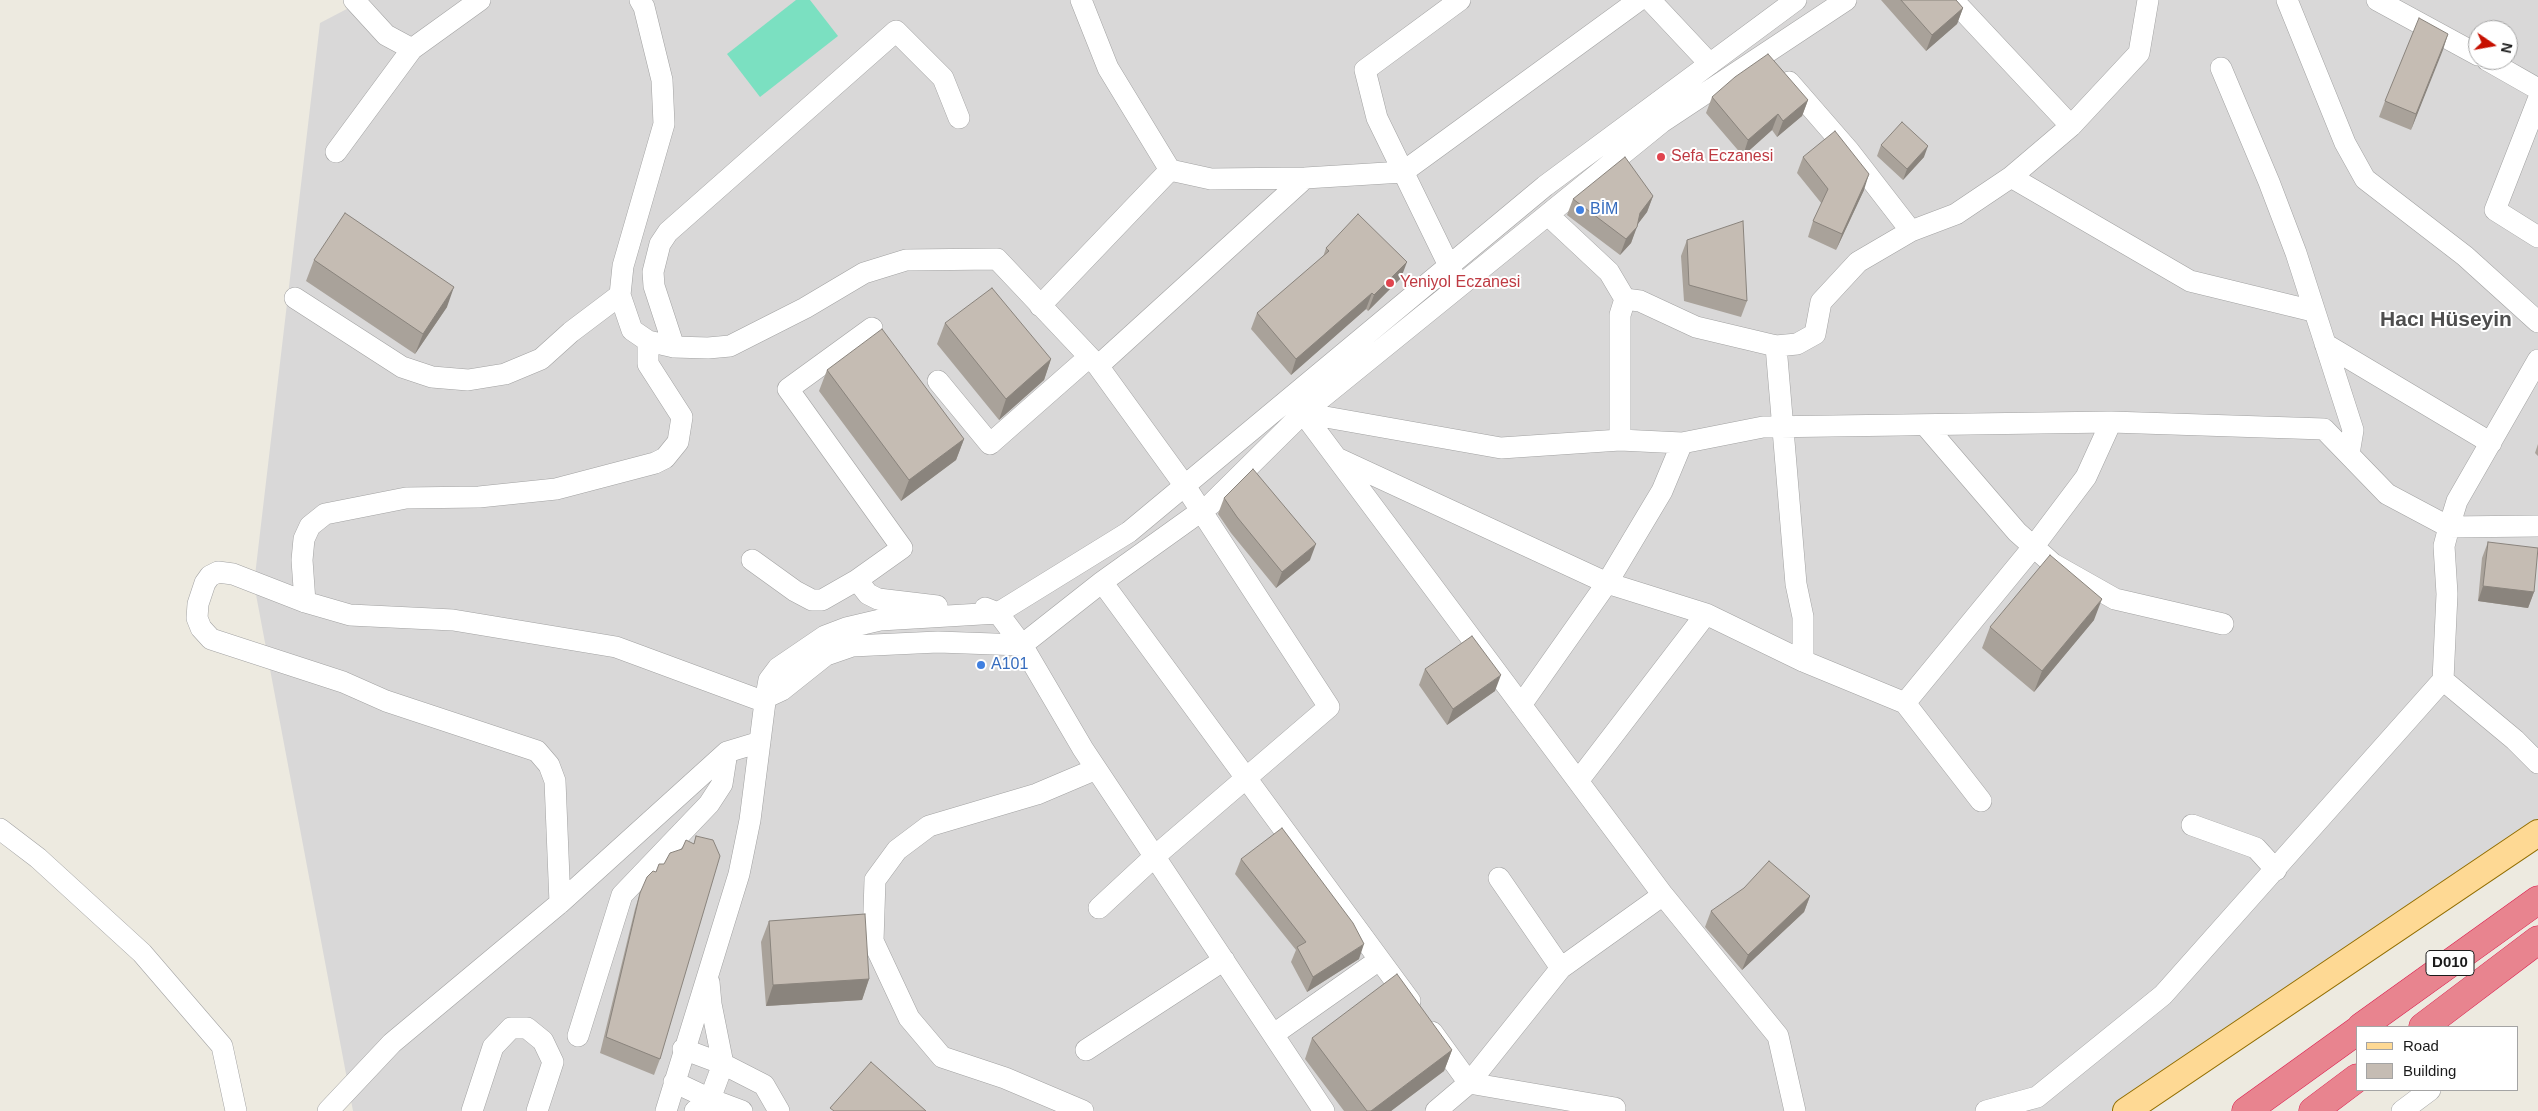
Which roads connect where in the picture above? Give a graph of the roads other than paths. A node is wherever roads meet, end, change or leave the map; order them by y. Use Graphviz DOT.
graph roads {
  1 [pos="354,0"];
  2 [pos="480,0"];
  3 [pos="640,0"];
  4 [pos="1081,0"];
  5 [pos="1460,0"];
  6 [pos="1639,0"];
  7 [pos="1650,0"];
  8 [pos="1796,0"];
  9 [pos="1846,0"];
  10 [pos="1953,0"];
  11 [pos="2148,0"];
  12 [pos="2287,0"];
  13 [pos="2377,0"];
  14 [pos="412,49"];
  15 [pos="2468,50"];
  16 [pos="1764,54"];
  17 [pos="1710,64"];
  18 [pos="2221,68"];
  19 [pos="2505,70"];
  20 [pos="2538,89"];
  21 [pos="2538,100"];
  22 [pos="959,118"];
  23 [pos="2070,126"];
  24 [pos="336,152"];
  25 [pos="1170,170"];
  26 [pos="1403,172"];
  27 [pos="2011,177"];
  28 [pos="1304,178"];
  29 [pos="1548,215"];
  30 [pos="1911,231"];
  31 [pos="2538,237"];
  32 [pos="1449,267"];
  33 [pos="1460,286"];
  34 [pos="620,295"];
  35 [pos="295,298"];
  36 [pos="1625,299"];
  37 [pos="1040,306"];
  38 [pos="2313,311"];
  39 [pos="2538,322"];
  40 [pos="872,328"];
  41 [pos="648,341"];
  42 [pos="2325,344"];
  43 [pos="1776,346"];
  44 [pos="674,347"];
  45 [pos="2538,360"];
  46 [pos="1093,361"];
  47 [pos="938,381"];
  48 [pos="1303,413"];
  49 [pos="2111,422"];
  50 [pos="1926,425"];
  51 [pos="1784,427"];
  52 [pos="1620,440"];
  53 [pos="1682,443"];
  54 [pos="2491,443"];
  55 [pos="2349,454"];
  56 [pos="1336,458"];
  57 [pos="1185,486"];
  58 [pos="1201,512"];
  59 [pos="2538,526"];
  60 [pos="2449,527"];
  61 [pos="2034,546"];
  62 [pos="752,560"];
  63 [pos="857,580"];
  64 [pos="1102,582"];
  65 [pos="1607,583"];
  66 [pos="305,602"];
  67 [pos="998,613"];
  68 [pos="1706,614"];
  69 [pos="2224,624"];
  70 [pos="1022,645"];
  71 [pos="1803,661"];
  72 [pos="2443,680"];
  73 [pos="766,700"];
  74 [pos="1905,703"];
  75 [pos="1521,705"];
  76 [pos="760,742"];
  77 [pos="727,752"];
  78 [pos="2538,763"];
  79 [pos="1096,769"];
  80 [pos="1246,778"];
  81 [pos="1578,781"];
  82 [pos="1981,801"];
  83 [pos="2192,825"];
  84 [pos="0,829"];
  85 [pos="2538,833"];
  86 [pos="1154,857"];
  87 [pos="2276,870"];
  88 [pos="1499,878"];
  89 [pos="1663,895"];
  90 [pos="2538,900"];
  91 [pos="560,903"];
  92 [pos="1099,908"];
  93 [pos="2538,940"];
  94 [pos="1224,960"];
  95 [pos="1379,960"];
  96 [pos="1561,968"];
  97 [pos="709,975"];
  98 [pos="2363,1026"];
  99 [pos="2424,1026"];
  100 [pos="2356,1032"];
  101 [pos="1274,1034"];
  102 [pos="578,1036"];
  103 [pos="683,1049"];
  104 [pos="1086,1050"];
  105 [pos="723,1064"];
  106 [pos="2356,1079"];
  107 [pos="674,1082"];
  108 [pos="1469,1083"];
  109 [pos="2429,1091"];
  110 [pos="702,1105"];
  111 [pos="1615,1108"];
  112 [pos="2247,1110"];
  113 [pos="236,1111"];
  114 [pos="328,1111"];
  115 [pos="472,1111"];
  116 [pos="537,1111"];
  117 [pos="666,1111"];
  118 [pos="742,1111"];
  119 [pos="780,1111"];
  120 [pos="1083,1111"];
  121 [pos="1324,1111"];
  122 [pos="1436,1111"];
  123 [pos="1795,1111"];
  124 [pos="1986,1111"];
  125 [pos="2126,1111"];
  126 [pos="2313,1111"];
  127 [pos="2402,1111"];
  1 -- 14 [label="street"];
  2 -- 14 [label="street"];
  3 -- 34 [label="street"];
  4 -- 25 [label="street"];
  5 -- 26 [label="street"];
  6 -- 26 [label="street"];
  7 -- 17 [label="street"];
  8 -- 17 [label="street"];
  9 -- 16 [label="street"];
  10 -- 23 [label="street"];
  11 -- 23 [label="street"];
  12 -- 39 [label="street"];
  13 -- 15 [label="street"];
  14 -- 24 [label="street"];
  16 -- 29 [label="street"];
  16 -- 30 [label="street"];
  17 -- 32 [label="street"];
  18 -- 38 [label="street"];
  19 -- 20 [label="street"];
  21 -- 31 [label="street"];
  22 -- 44 [label="street"];
  23 -- 27 [label="street"];
  25 -- 28 [label="street"];
  25 -- 37 [label="street"];
  26 -- 28 [label="street"];
  26 -- 32 [label="street"];
  27 -- 30 [label="street"];
  27 -- 38 [label="street"];
  28 -- 46 [label="street"];
  29 -- 33 [label="street"];
  29 -- 36 [label="street"];
  30 -- 43 [label="street"];
  32 -- 33 [label="street"];
  32 -- 57 [label="street"];
  33 -- 48 [label="street"];
  34 -- 35 [label="street"];
  34 -- 41 [label="street"];
  36 -- 43 [label="street"];
  36 -- 52 [label="street"];
  37 -- 44 [label="street"];
  37 -- 46 [label="street"];
  38 -- 42 [label="street"];
  40 -- 63 [label="street"];
  41 -- 44 [label="street"];
  41 -- 66 [label="street"];
  42 -- 54 [label="street"];
  42 -- 55 [label="street"];
  43 -- 51 [label="street"];
  45 -- 54 [label="street"];
  46 -- 47 [label="street"];
  46 -- 57 [label="street"];
  48 -- 52 [label="street"];
  48 -- 56 [label="street"];
  48 -- 58 [label="street"];
  49 -- 50 [label="street"];
  49 -- 55 [label="street"];
  49 -- 61 [label="street"];
  50 -- 51 [label="street"];
  50 -- 61 [label="street"];
  51 -- 53 [label="street"];
  51 -- 71 [label="street"];
  52 -- 53 [label="street"];
  53 -- 65 [label="street"];
  54 -- 60 [label="street"];
  55 -- 60 [label="street"];
  56 -- 65 [label="street"];
  56 -- 75 [label="street"];
  57 -- 58 [label="street"];
  57 -- 67 [label="street"];
  58 -- 64 [label="street"];
  58 -- 80 [label="street"];
  59 -- 60 [label="street"];
  60 -- 72 [label="street"];
  61 -- 69 [label="street"];
  61 -- 74 [label="street"];
  62 -- 63 [label="street"];
  63 -- 67 [label="street"];
  64 -- 70 [label="street"];
  64 -- 80 [label="street"];
  65 -- 68 [label="street"];
  65 -- 75 [label="street"];
  66 -- 73 [label="street"];
  66 -- 91 [label="street"];
  67 -- 70 [label="street"];
  67 -- 73 [label="street"];
  68 -- 71 [label="street"];
  68 -- 81 [label="street"];
  70 -- 73 [label="street"];
  70 -- 79 [label="street"];
  71 -- 74 [label="street"];
  72 -- 78 [label="street"];
  72 -- 87 [label="street"];
  73 -- 76 [label="street"];
  74 -- 82 [label="street"];
  75 -- 81 [label="street"];
  76 -- 77 [label="street"];
  76 -- 97 [label="street"];
  77 -- 91 [label="street"];
  77 -- 102 [label="street"];
  79 -- 86 [label="street"];
  79 -- 120 [label="street"];
  80 -- 86 [label="street"];
  80 -- 95 [label="street"];
  81 -- 89 [label="street"];
  83 -- 87 [label="street"];
  84 -- 113 [label="street"];
  85 -- 125 [label="main road"];
  86 -- 92 [label="street"];
  86 -- 94 [label="street"];
  87 -- 124 [label="street"];
  88 -- 96 [label="street"];
  89 -- 96 [label="street"];
  89 -- 123 [label="street"];
  90 -- 98 [label="highway, D010"];
  91 -- 114 [label="street"];
  93 -- 99 [label="highway, D010"];
  94 -- 101 [label="street"];
  94 -- 104 [label="street"];
  95 -- 101 [label="street"];
  95 -- 108 [label="street"];
  96 -- 108 [label="street"];
  97 -- 103 [label="street"];
  97 -- 105 [label="street"];
  100 -- 112 [label="highway"];
  101 -- 121 [label="street"];
  103 -- 105 [label="street"];
  103 -- 107 [label="street"];
  105 -- 110 [label="street"];
  105 -- 119 [label="street"];
  106 -- 126 [label="highway"];
  107 -- 110 [label="street"];
  107 -- 117 [label="street"];
  108 -- 111 [label="street"];
  108 -- 122 [label="street"];
  109 -- 127 [label="street"];
  110 -- 118 [label="street"];
  115 -- 116 [label="street"];
}
